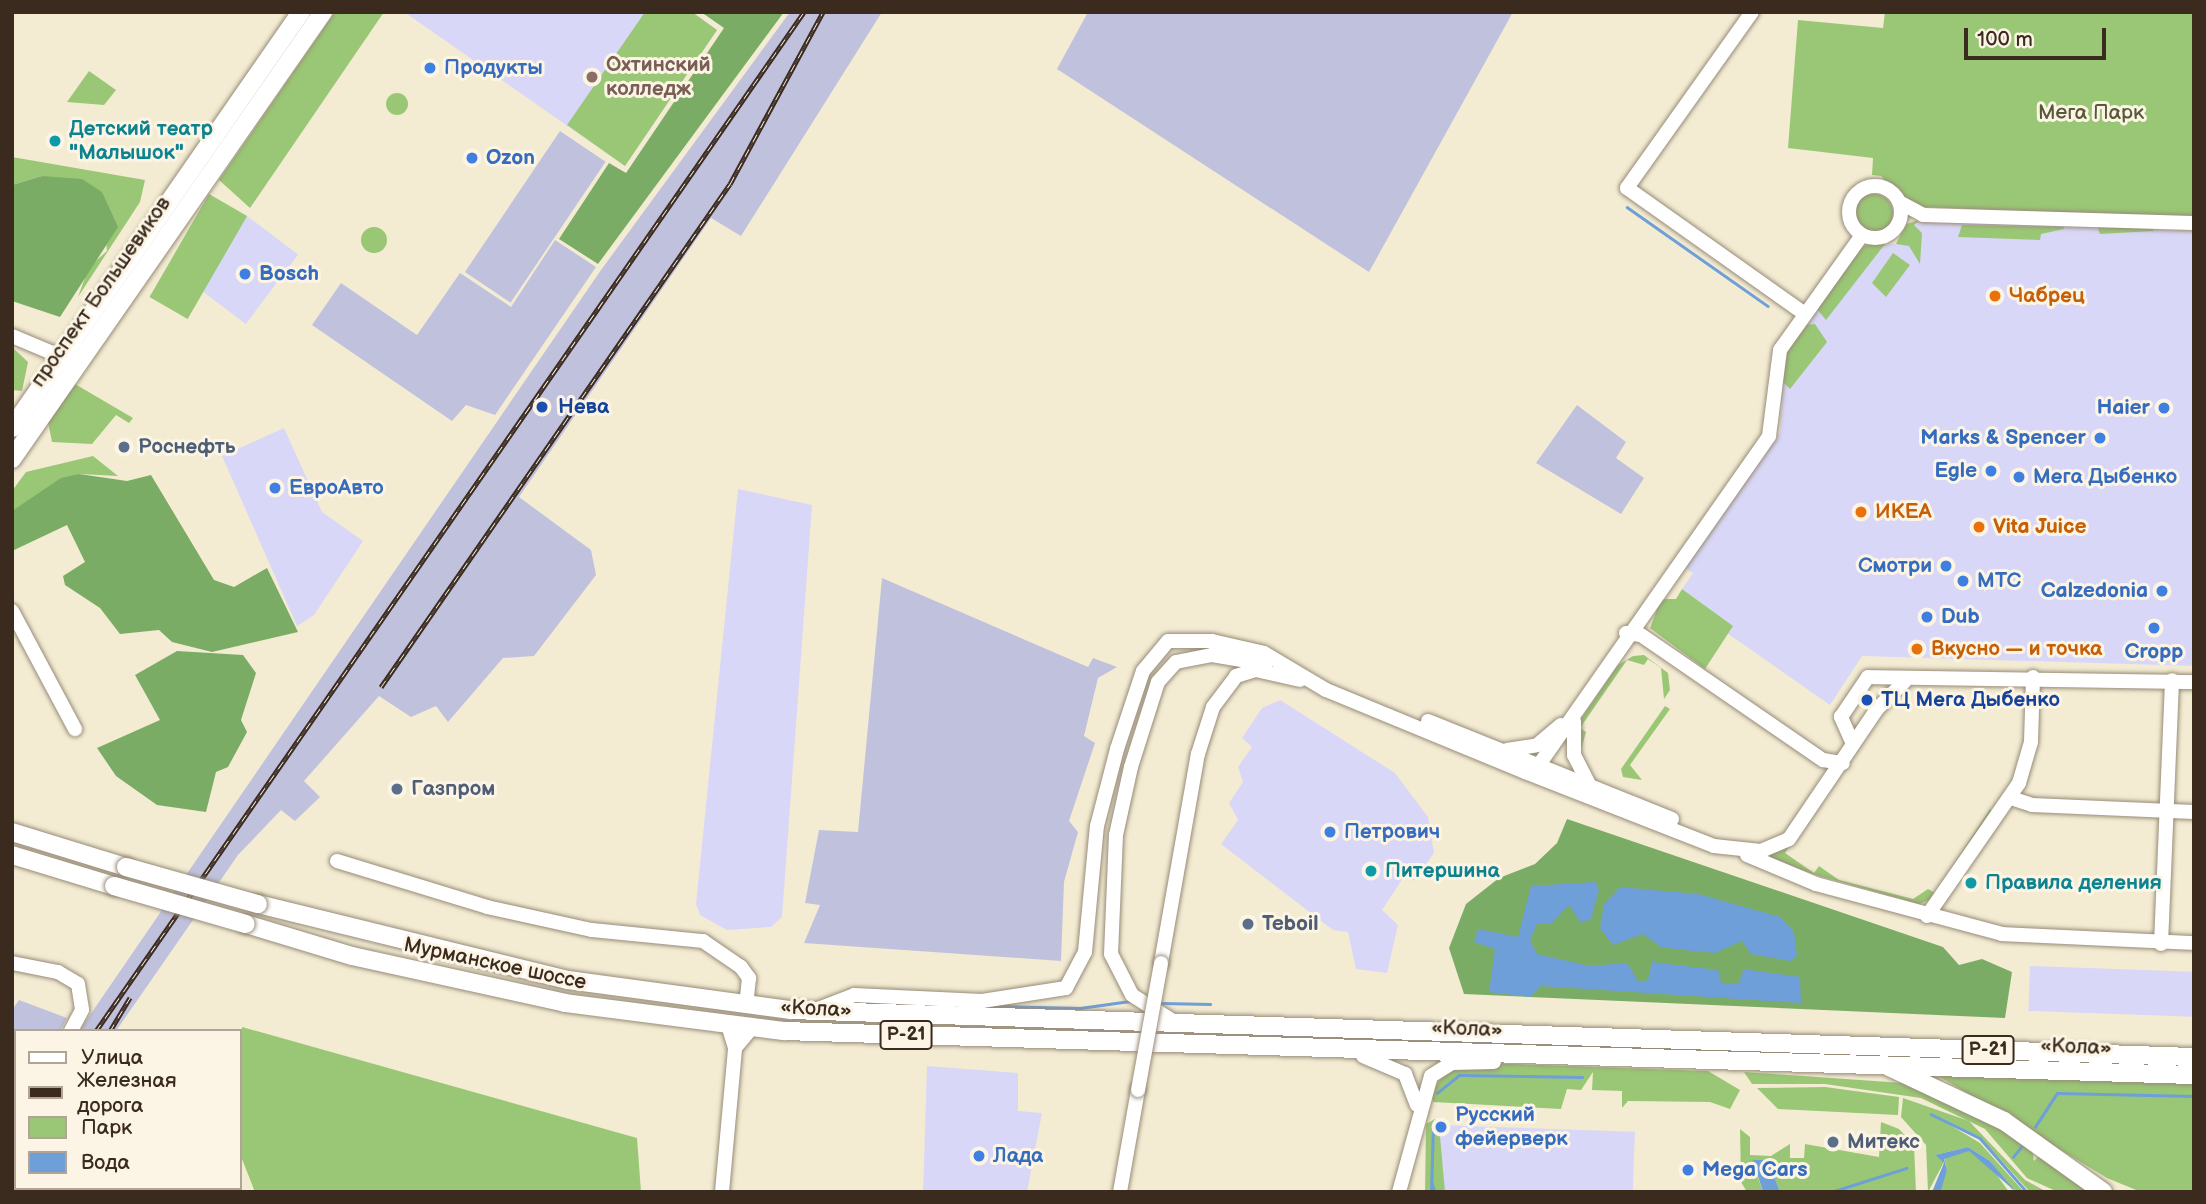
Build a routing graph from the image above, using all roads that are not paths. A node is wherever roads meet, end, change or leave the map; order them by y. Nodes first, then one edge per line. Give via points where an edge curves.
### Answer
1 (301, 12) edge
2 (323, 12) edge
3 (1752, 12) edge
4 (1899, 202) junction
5 (1921, 214) junction
6 (2194, 223) edge
7 (1898, 224) junction
8 (1861, 235) junction
9 (1805, 314) junction
10 (12, 336) edge
11 (70, 361) junction
12 (12, 428) edge
13 (12, 458) edge
14 (1658, 592) junction
15 (12, 611) edge
16 (1647, 614) junction
17 (1628, 633) junction
18 (1650, 641) junction
19 (2033, 677) junction
20 (2172, 680) junction
21 (1905, 681) junction
22 (1312, 682) junction
23 (2194, 682) edge
24 (1575, 718) junction
25 (1561, 725) junction
26 (75, 729) dead end
27 (1853, 744) junction
28 (1499, 749) junction
29 (1843, 763) junction
30 (1533, 768) junction
31 (1590, 785) junction
32 (2011, 798) junction
33 (2166, 811) junction
34 (2194, 812) edge
35 (12, 832) edge
36 (1726, 846) junction
37 (12, 855) edge
38 (337, 861) dead end
39 (1927, 916) junction
40 (2194, 943) edge
41 (2161, 944) junction
42 (12, 963) edge
43 (746, 1006) junction
44 (813, 1011) junction
45 (1176, 1023) junction
46 (740, 1026) junction
47 (72, 1029) edge
48 (1298, 1047) junction
49 (1517, 1053) junction
50 (2194, 1057) edge
51 (1877, 1062) junction
52 (2194, 1075) edge
53 (1419, 1114) junction
54 (2043, 1150) junction
55 (722, 1192) edge
56 (1120, 1192) edge
57 (1398, 1192) edge
58 (2103, 1192) edge
59 (2116, 1192) edge

1 - 11 main road, проспект Большевиков
2 - 11 main road, проспект Большевиков
3 - 9 street via 1627,188
4 - 5 street
4 - 7 street
4 - 8 street via 1876,186 1855,194 1849,216
5 - 6 street
5 - 7 street
7 - 8 street via 1882,237
8 - 9 street
9 - 14 street via 1780,350 1769,436
10 - 11 street
11 - 12 main road, проспект Большевиков
11 - 13 main road, проспект Большевиков
14 - 16 street
14 - 17 street
15 - 26 street
16 - 17 street
16 - 18 street
17 - 18 street
17 - 24 street
17 - 25 street
18 - 29 street via 1823,760
19 - 20 street
19 - 21 street via 1924,674
19 - 32 street via 2029,755
20 - 23 street
20 - 33 street
21 - 27 street
21 - 27 street via 1868,677 1842,717
22 - 28 street via 1329,682
22 - 30 street
22 - 44 street via 1264,653 1212,641 1167,641 1143,671 1097,826 1085,952 1066,988 982,1001 855,995
22 - 45 street via 1255,660 1212,655 1176,662 1158,682 1116,835 1111,954 1132,995
22 - 56 street, bridge via 1256,670 1236,676 1213,707 1198,754
24 - 30 street
24 - 31 street via 1574,755
25 - 28 street via 1538,745
25 - 30 street
27 - 29 street
28 - 30 street
29 - 36 street via 1780,847
30 - 31 street
30 - 36 street
31 - 36 street
32 - 33 street via 2032,805
32 - 39 street
33 - 34 street
33 - 41 street
35 - 43 main road, Мурманское шоссе, bridge via 258,904 527,972
36 - 39 street via 1816,884
37 - 46 main road, Мурманское шоссе, bridge via 246,924 510,992
38 - 43 street via 592,930 703,941 741,967 749,978
39 - 41 street via 2029,938
40 - 41 street
42 - 47 street via 58,972 78,984 82,1010
43 - 44 main road, «Кола» / Р-21
44 - 45 main road, «Кола» / Р-21
45 - 50 main road, «Кола» / Р-21
46 - 48 main road, «Кола» / Р-21
46 - 55 street
48 - 49 main road, «Кола» / Р-21
48 - 53 street via 1390,1063 1411,1082
49 - 51 main road, «Кола» / Р-21
49 - 53 street via 1504,1062 1460,1061 1439,1068 1424,1086
51 - 52 main road, «Кола» / Р-21
51 - 54 main road via 1966,1100
53 - 57 street via 1418,1141
54 - 58 main road
54 - 59 main road

